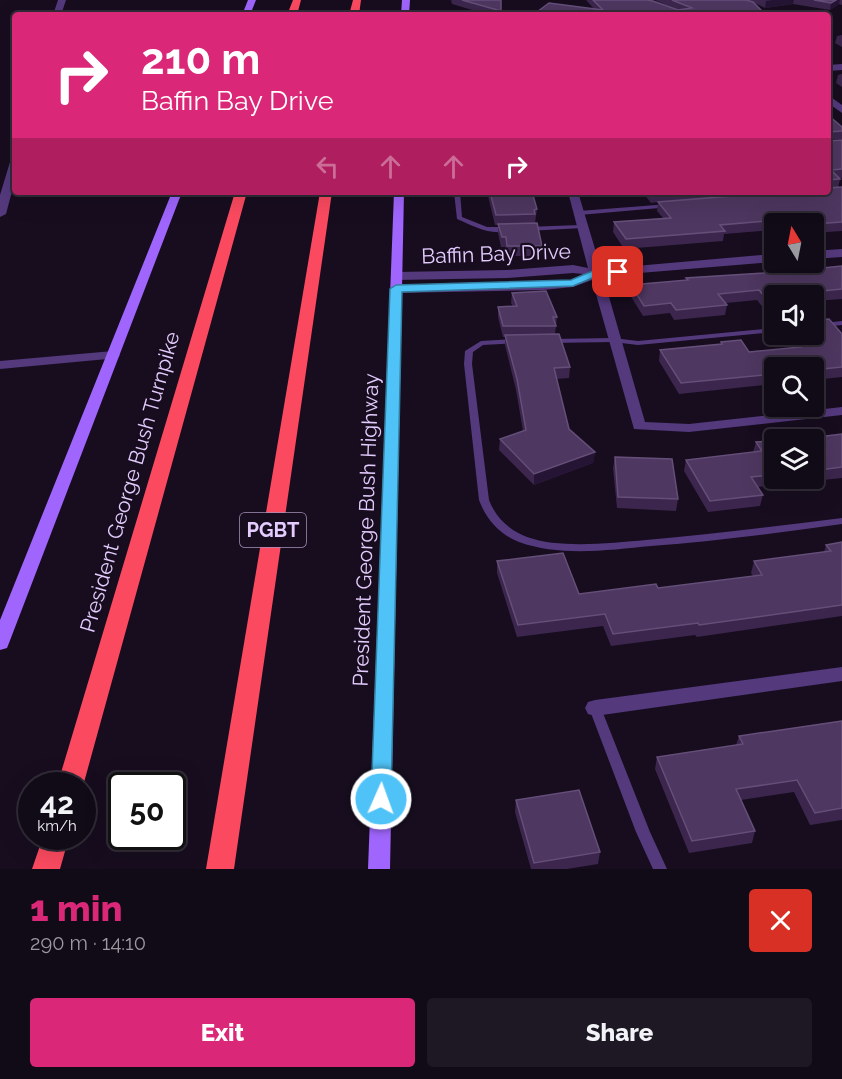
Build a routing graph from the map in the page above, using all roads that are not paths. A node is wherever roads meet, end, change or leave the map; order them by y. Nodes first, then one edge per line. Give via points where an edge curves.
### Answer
1 (5, 177) edge
2 (176, 195) edge
3 (241, 195) edge
4 (326, 195) edge
5 (399, 195) edge
6 (457, 195) edge
7 (574, 195) edge
8 (675, 206) edge
9 (579, 213) junction
10 (0, 214) edge
11 (581, 227) junction
12 (842, 253) edge
13 (824, 254) edge
14 (764, 259) edge
15 (595, 273) junction
16 (397, 282) junction
17 (842, 323) edge
18 (824, 325) edge
19 (764, 331) edge
20 (613, 340) junction
21 (523, 341) edge
22 (545, 341) edge
23 (112, 355) junction
24 (0, 365) edge
25 (842, 411) edge
26 (842, 521) edge
27 (0, 642) edge
28 (842, 674) edge
29 (595, 708) joint
30 (74, 772) edge
31 (52, 850) edge
32 (46, 869) edge
33 (220, 869) edge
34 (379, 869) edge
35 (660, 869) edge

1 - 10 street
2 - 23 main road
3 - 30 highway, President George Bush Turnpike
4 - 33 highway, PGBT
5 - 16 main road, President George Bush Highway
6 - 11 lane via 459,218 486,229
7 - 9 street
8 - 9 lane
9 - 11 street
11 - 15 street
12 - 13 street
14 - 15 street, Baffin Bay Drive
15 - 16 street, Baffin Bay Drive via 573,283 543,286
15 - 20 street
16 - 34 main road, President George Bush Highway
17 - 18 lane
19 - 20 lane via 638,343
20 - 22 lane
20 - 25 street via 639,426 689,428
21 - 26 lane via 481,343 469,351 468,364 487,513 512,534 540,544 596,548
23 - 24 street
23 - 27 main road
28 - 29 street
29 - 35 lane
31 - 32 highway

